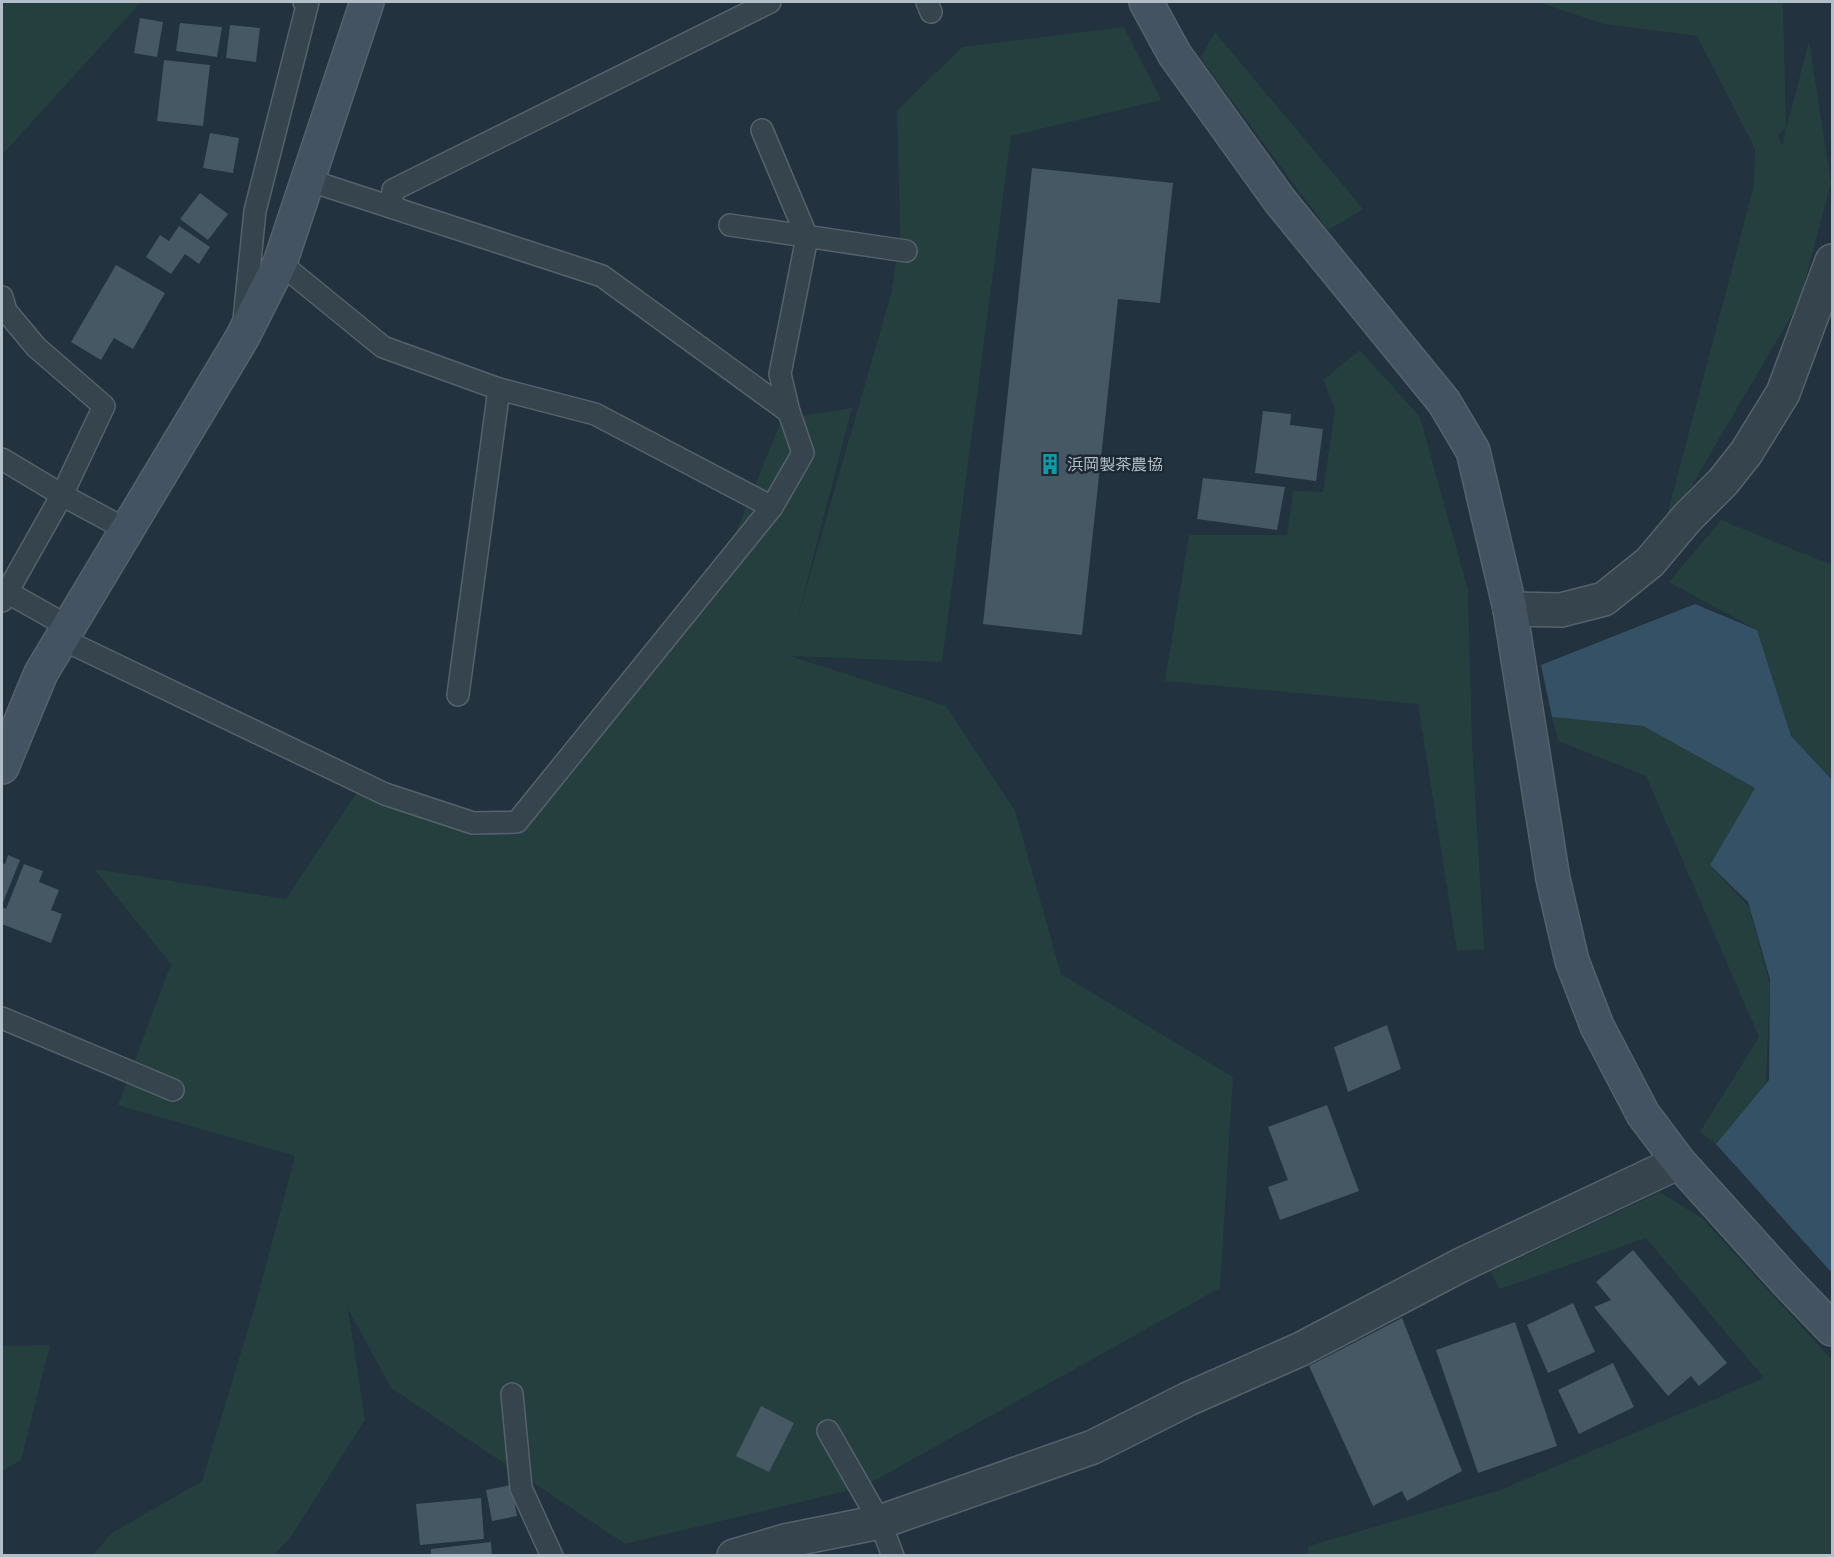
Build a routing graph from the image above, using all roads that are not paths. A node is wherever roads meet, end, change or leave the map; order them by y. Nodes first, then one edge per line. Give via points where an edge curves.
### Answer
1 (304, 2) edge
2 (367, 2) edge
3 (770, 2) edge
4 (1146, 2) edge
5 (762, 130) dead end
6 (308, 180) junction
7 (391, 207) junction
8 (730, 225) dead end
9 (807, 237) junction
10 (906, 251) dead end
11 (1833, 261) edge
12 (280, 263) junction
13 (2, 297) edge
14 (242, 338) junction
15 (499, 389) junction
16 (789, 412) junction
17 (2, 459) edge
18 (62, 495) junction
19 (772, 507) junction
20 (127, 530) junction
21 (4, 596) edge
22 (1510, 609) junction
23 (66, 633) junction
24 (458, 695) dead end
25 (2, 767) edge
26 (2, 1018) edge
27 (173, 1090) dead end
28 (1679, 1162) junction
29 (1833, 1329) edge
30 (513, 1394) dead end
31 (828, 1431) dead end
32 (880, 1522) junction
33 (552, 1556) edge
34 (734, 1556) edge
35 (893, 1556) edge

1 - 14 lane via 308,2 255,211
2 - 6 street
3 - 7 lane via 393,190
4 - 22 street via 1175,55 1280,201 1444,402 1468,441
5 - 9 lane
6 - 7 lane
6 - 12 street
7 - 16 lane via 602,276
8 - 9 lane
9 - 10 lane
9 - 16 lane via 780,374
11 - 22 street via 1783,393 1765,423 1723,482 1650,562 1604,599 1561,610
12 - 14 street
12 - 15 lane via 383,347
13 - 18 lane via 6,311 36,347 104,406
14 - 20 street
15 - 19 lane via 595,414
15 - 24 lane
16 - 19 lane via 803,453
17 - 18 lane
18 - 20 lane
18 - 21 lane
19 - 23 lane via 517,822 473,823 385,794
20 - 23 street
21 - 23 lane
22 - 28 street via 1553,879 1572,961 1597,1026 1643,1114
23 - 25 street via 41,674
26 - 27 lane
28 - 29 street
28 - 32 street via 1093,1447
30 - 33 lane via 521,1488
31 - 32 lane
32 - 34 street via 785,1541
32 - 35 lane

